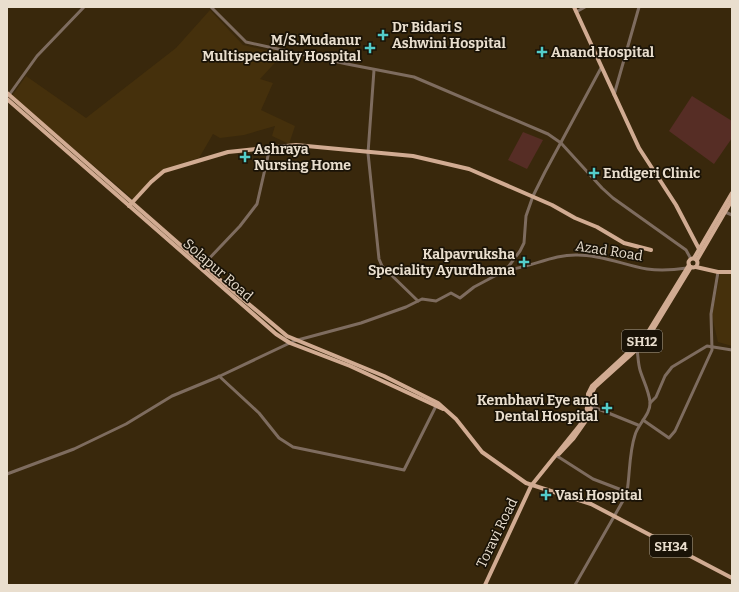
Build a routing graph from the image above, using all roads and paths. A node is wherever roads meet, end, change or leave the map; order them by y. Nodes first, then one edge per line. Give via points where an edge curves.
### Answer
1 (84, 7) edge
2 (211, 7) edge
3 (574, 7) edge
4 (586, 7) edge
5 (639, 7) edge
6 (576, 12) junction
7 (601, 68) junction
8 (374, 70) junction
9 (8, 96) edge
10 (614, 97) junction
11 (561, 143) junction
12 (270, 147) junction
13 (368, 153) junction
14 (732, 193) edge
15 (533, 196) junction
16 (732, 200) edge
17 (131, 204) junction
18 (725, 212) junction
19 (732, 215) edge
20 (699, 249) junction
21 (651, 250) dead end
22 (694, 259) junction
23 (203, 265) junction
24 (689, 267) junction
25 (696, 267) junction
26 (506, 270) junction
27 (718, 272) junction
28 (732, 272) edge
29 (418, 301) junction
30 (292, 342) junction
31 (713, 346) junction
32 (637, 348) junction
33 (732, 350) edge
34 (220, 376) junction
35 (650, 403) junction
36 (437, 405) junction
37 (590, 408) junction
38 (643, 420) junction
39 (638, 425) junction
40 (557, 456) junction
41 (7, 474) edge
42 (532, 486) junction
43 (627, 492) junction
44 (614, 517) junction
45 (732, 580) edge
46 (485, 585) edge
47 (575, 585) edge

1 - 9 street via 37,56
2 - 8 street via 246,42
3 - 6 main road
4 - 6 street
5 - 10 street
6 - 7 main road
7 - 10 main road
7 - 11 street
8 - 11 street via 414,77 537,129
8 - 13 street
9 - 17 main road, Solapur Road
10 - 20 main road via 639,148 676,205
11 - 15 street
11 - 22 street via 602,188 686,250
12 - 13 main road via 296,146
12 - 17 main road via 228,152 164,171
12 - 23 street via 257,204
13 - 15 main road via 413,156 469,169
13 - 29 street via 380,263
14 - 20 main road
15 - 21 main road via 624,243
15 - 26 street via 526,216 523,246
16 - 18 main road
17 - 23 main road, Solapur Road
17 - 30 main road, Solapur Road via 261,321
18 - 19 street
18 - 22 main road
20 - 22 main road
22 - 24 main road via 689,262
22 - 25 main road via 698,263
23 - 30 main road, Solapur Road
24 - 25 main road
24 - 26 street, Azad Road via 647,269 608,259 578,255 556,257 518,269
24 - 32 main road, SH12
25 - 27 main road
26 - 29 street via 474,287 460,298 451,293 436,301 424,298
27 - 28 main road
27 - 31 street via 711,314
29 - 30 street via 361,323
30 - 34 street
30 - 36 main road, Solapur Road
30 - 36 main road, Solapur Road via 352,362 427,397
31 - 33 street
31 - 35 street via 708,346 672,368
31 - 38 street via 669,438
32 - 35 street via 640,370
32 - 37 main road, SH12 via 592,386 588,394
34 - 36 street via 258,413 279,438 293,447 404,470
34 - 41 street via 172,396 126,424 74,449
35 - 38 street
36 - 42 main road, Solapur Road via 456,419 482,452
37 - 39 street via 602,410
37 - 40 main road, SH12 via 584,424
37 - 42 main road, SH12 via 580,425
38 - 39 street
39 - 43 street via 631,449
40 - 42 main road, SH12
40 - 43 street via 593,479
42 - 44 main road, SH34 via 583,501
42 - 46 main road, Toravi Road / SH12
43 - 44 street
44 - 45 main road, SH34
44 - 47 street

